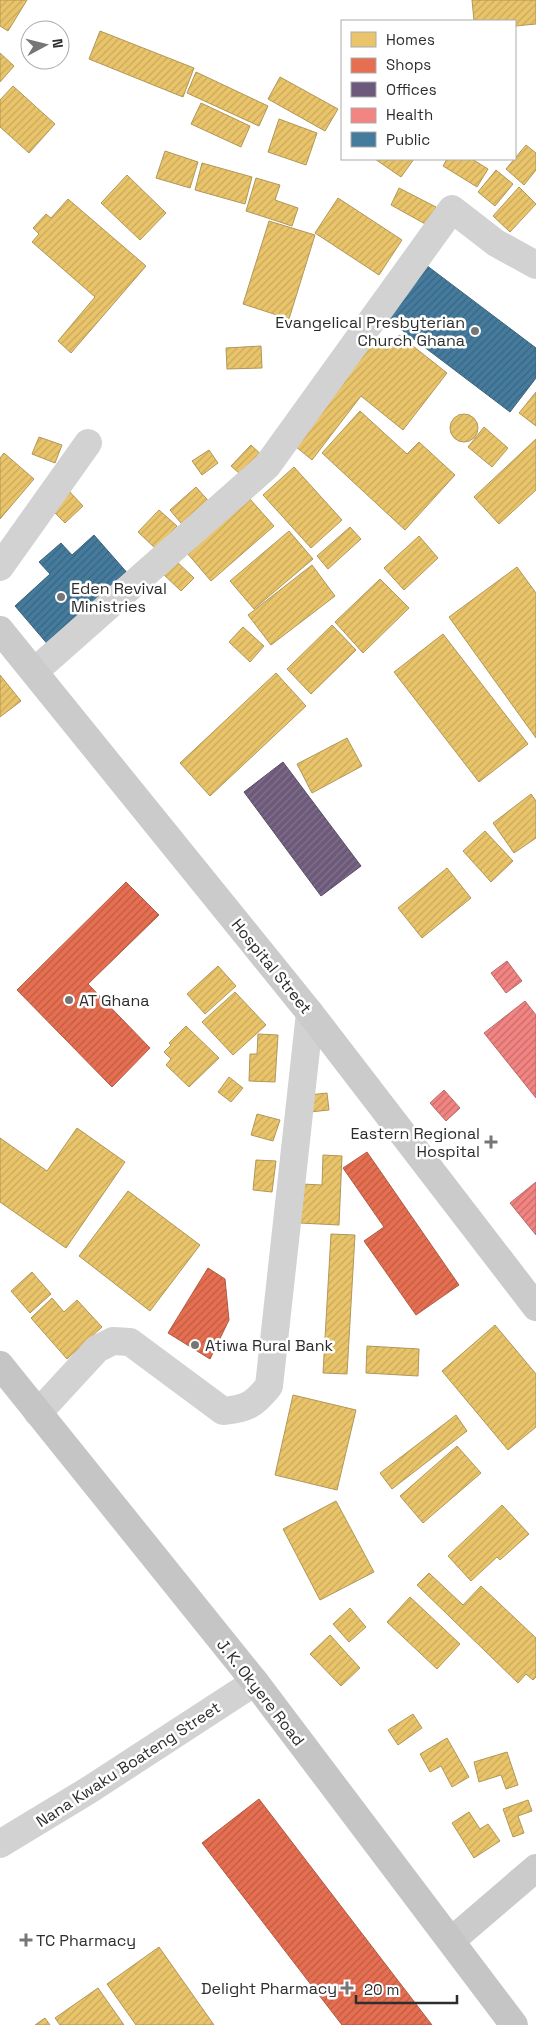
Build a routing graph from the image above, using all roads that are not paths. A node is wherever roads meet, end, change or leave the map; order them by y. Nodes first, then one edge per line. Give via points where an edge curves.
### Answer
1 (536, 265) edge
2 (88, 442) dead end
3 (0, 567) edge
4 (0, 630) edge
5 (35, 671) junction
6 (310, 1013) junction
7 (536, 1307) edge
8 (0, 1365) edge
9 (38, 1413) junction
10 (255, 1682) junction
11 (0, 1844) edge
12 (536, 1868) edge
13 (451, 1941) junction
14 (514, 2025) edge

1 - 5 street via 496,243 452,209 267,466
2 - 3 street
4 - 5 street, Hospital Street
5 - 6 street, Hospital Street
6 - 7 street, Hospital Street
6 - 9 street via 269,1386 258,1399 242,1409 223,1411 130,1342 113,1341 97,1349
8 - 9 main road, J. K. Okyere Road
9 - 10 main road, J. K. Okyere Road
10 - 11 street, Nana Kwaku Boateng Street
10 - 13 main road, J. K. Okyere Road
12 - 13 street
13 - 14 main road, J. K. Okyere Road

